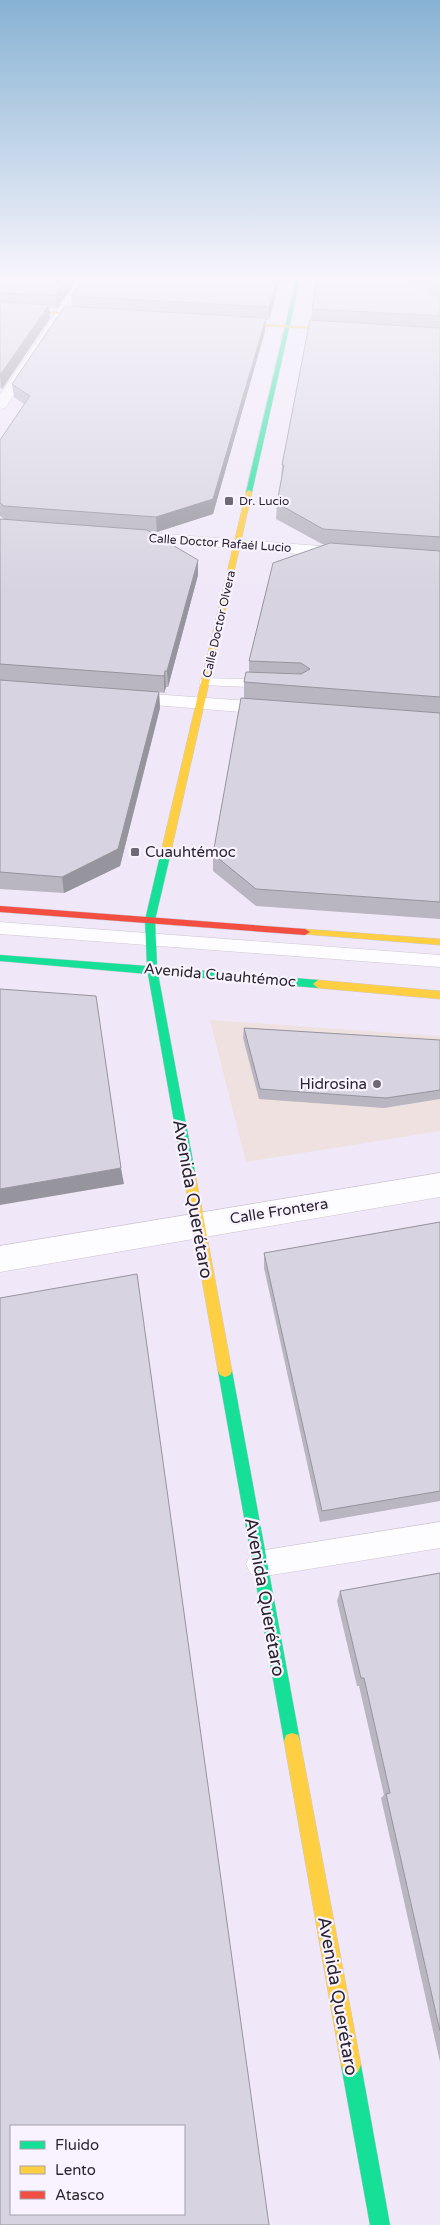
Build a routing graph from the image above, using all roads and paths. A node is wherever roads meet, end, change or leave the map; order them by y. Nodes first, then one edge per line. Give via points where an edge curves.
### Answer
1 (14, 384) edge
2 (274, 384) edge
3 (0, 405) edge
4 (106, 535) edge
5 (237, 544) junction
6 (361, 554) edge
7 (206, 682) junction
8 (283, 684) edge
9 (105, 696) edge
10 (201, 703) junction
11 (293, 710) edge
12 (0, 909) edge
13 (150, 920) junction
14 (0, 928) edge
15 (151, 939) junction
16 (440, 942) edge
17 (0, 958) edge
18 (440, 961) edge
19 (152, 969) junction
20 (440, 995) edge
21 (440, 1185) edge
22 (198, 1224) junction
23 (0, 1259) edge
24 (440, 1536) edge
25 (259, 1564) junction
26 (380, 2225) edge

1 - 3 street
2 - 5 main road, Calle Doctor Olvera
4 - 5 street, Calle Doctor Rafaél Lucio
5 - 6 street, Calle Doctor Rafaél Lucio
5 - 7 main road, Calle Doctor Olvera
7 - 8 lane
7 - 10 main road, Calle Doctor Olvera
9 - 10 street
10 - 11 street
10 - 13 main road, Calle Doctor Olvera
12 - 13 main road
13 - 15 main road, Calle Doctor Olvera
13 - 16 main road
14 - 15 lane
15 - 18 lane
15 - 19 main road, Calle Doctor Olvera
17 - 19 main road, Avenida Cuauhtémoc
19 - 20 main road, Avenida Cuauhtémoc
19 - 22 main road, Avenida Querétaro
21 - 22 street, Calle Frontera
22 - 23 street, Calle Frontera
22 - 25 main road, Avenida Querétaro
24 - 25 lane
25 - 26 main road, Avenida Querétaro

